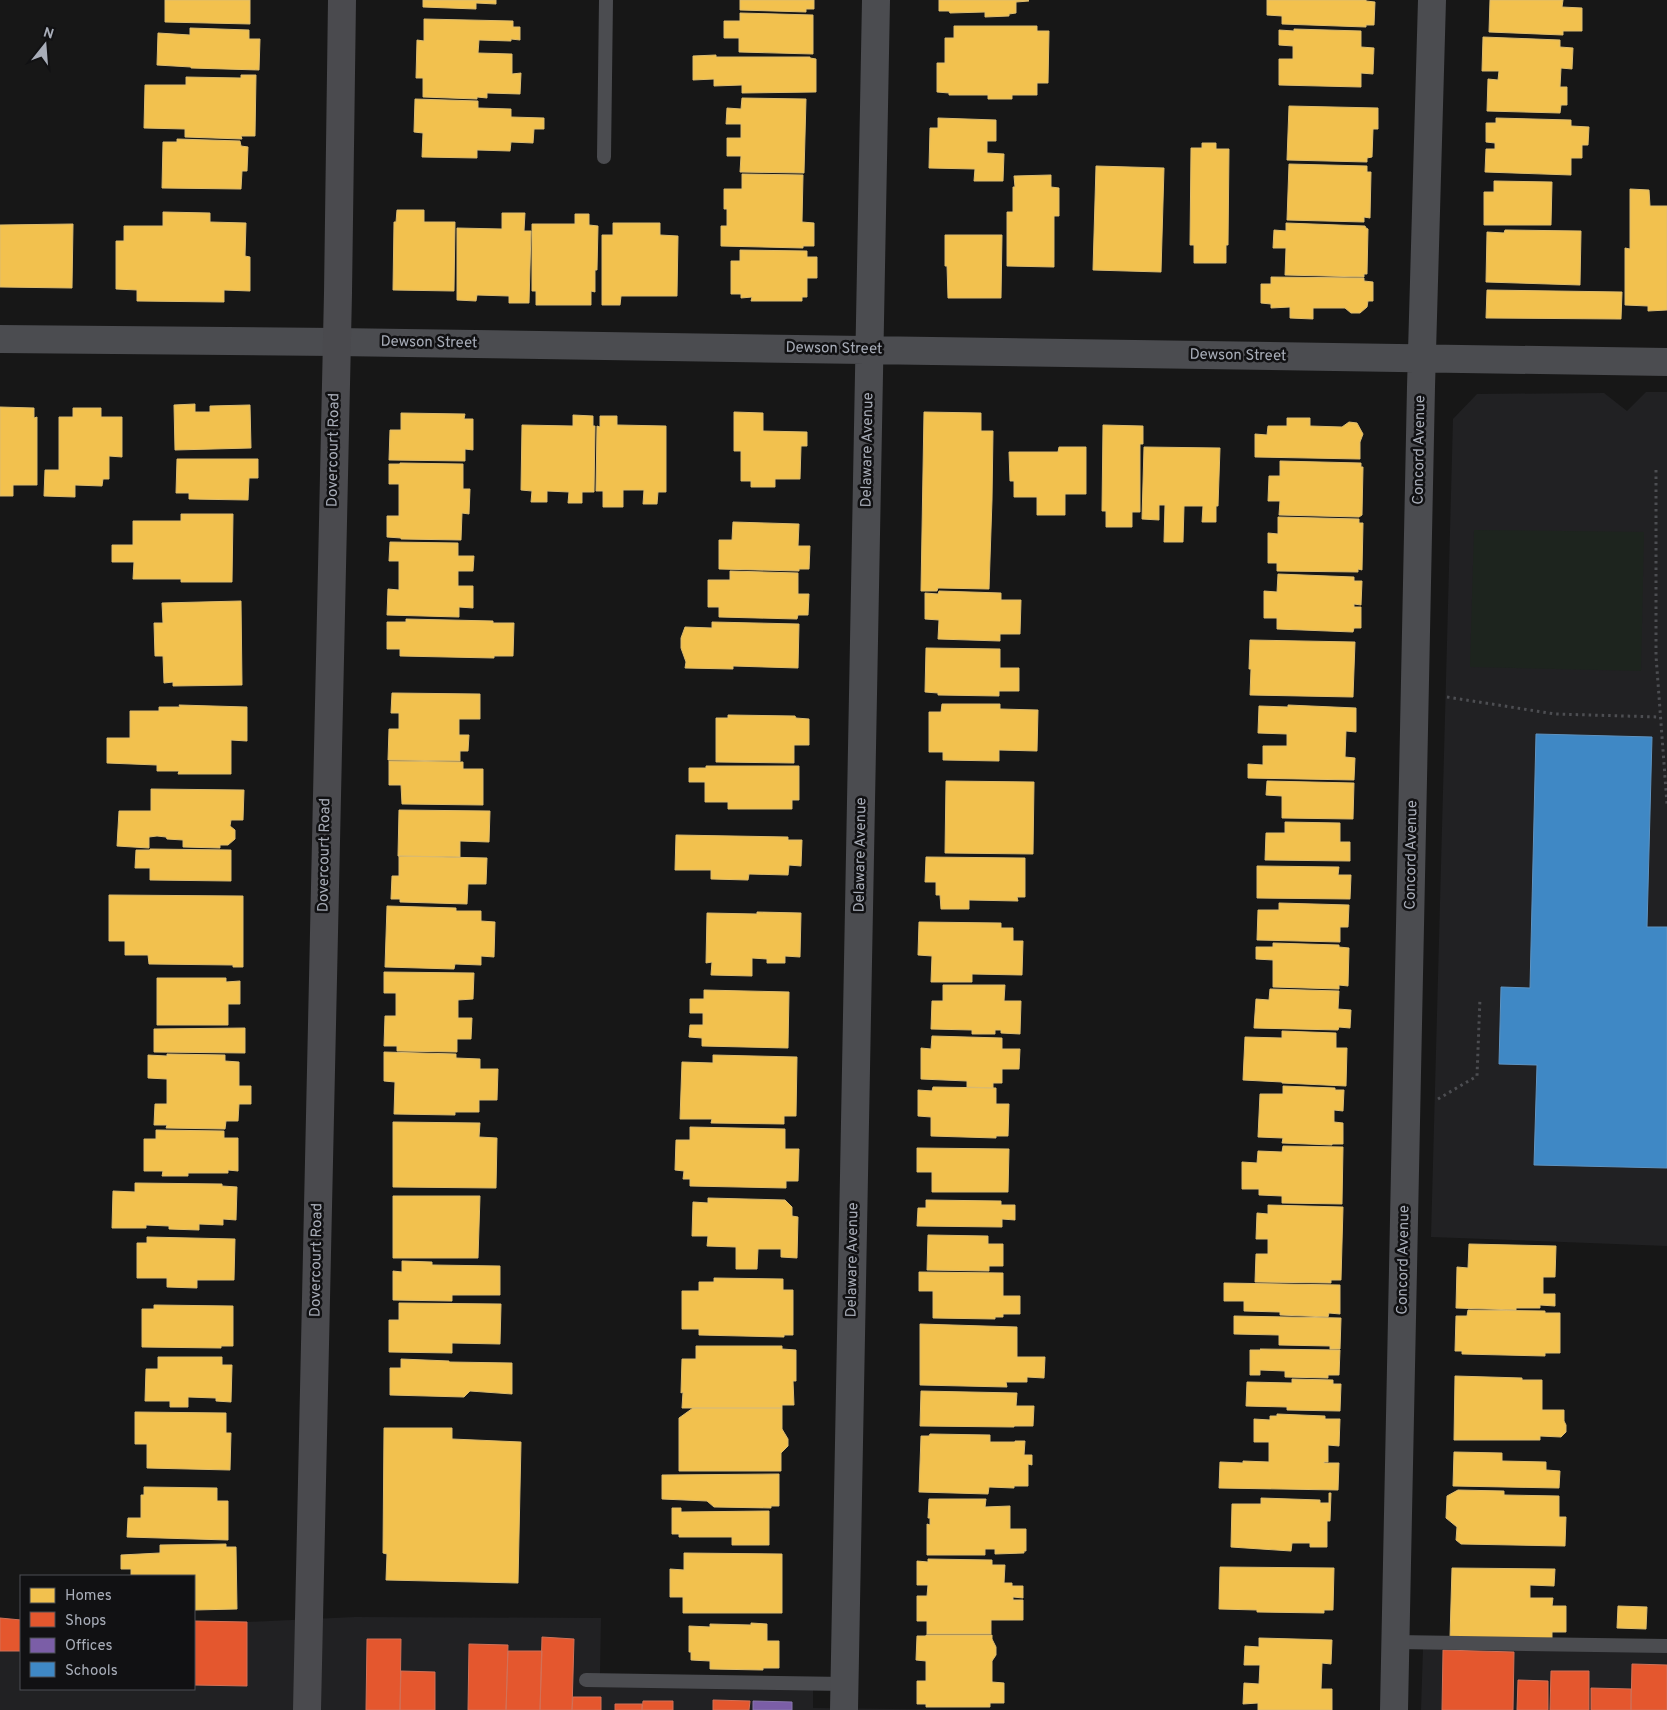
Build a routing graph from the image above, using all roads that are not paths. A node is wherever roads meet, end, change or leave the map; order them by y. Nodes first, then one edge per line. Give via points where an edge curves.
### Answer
1 (342, 0) edge
2 (606, 0) edge
3 (876, 0) edge
4 (1432, 0) edge
5 (604, 157) dead end
6 (0, 339) edge
7 (336, 342) junction
8 (870, 350) junction
9 (1422, 358) junction
10 (1667, 362) edge
11 (1396, 1642) junction
12 (1667, 1646) edge
13 (586, 1680) dead end
14 (845, 1697) edge
15 (307, 1710) edge
16 (1394, 1710) edge

1 - 7 street, Dovercourt Road
2 - 5 lane
3 - 8 street, Delaware Avenue
4 - 9 street, Concord Avenue
6 - 7 street, Dewson Street
7 - 8 street, Dewson Street
7 - 15 street, Dovercourt Road
8 - 9 street, Dewson Street
8 - 14 street, Delaware Avenue
9 - 10 street, Dewson Street
9 - 11 street, Concord Avenue
11 - 12 lane
11 - 16 street, Concord Avenue
13 - 14 lane

